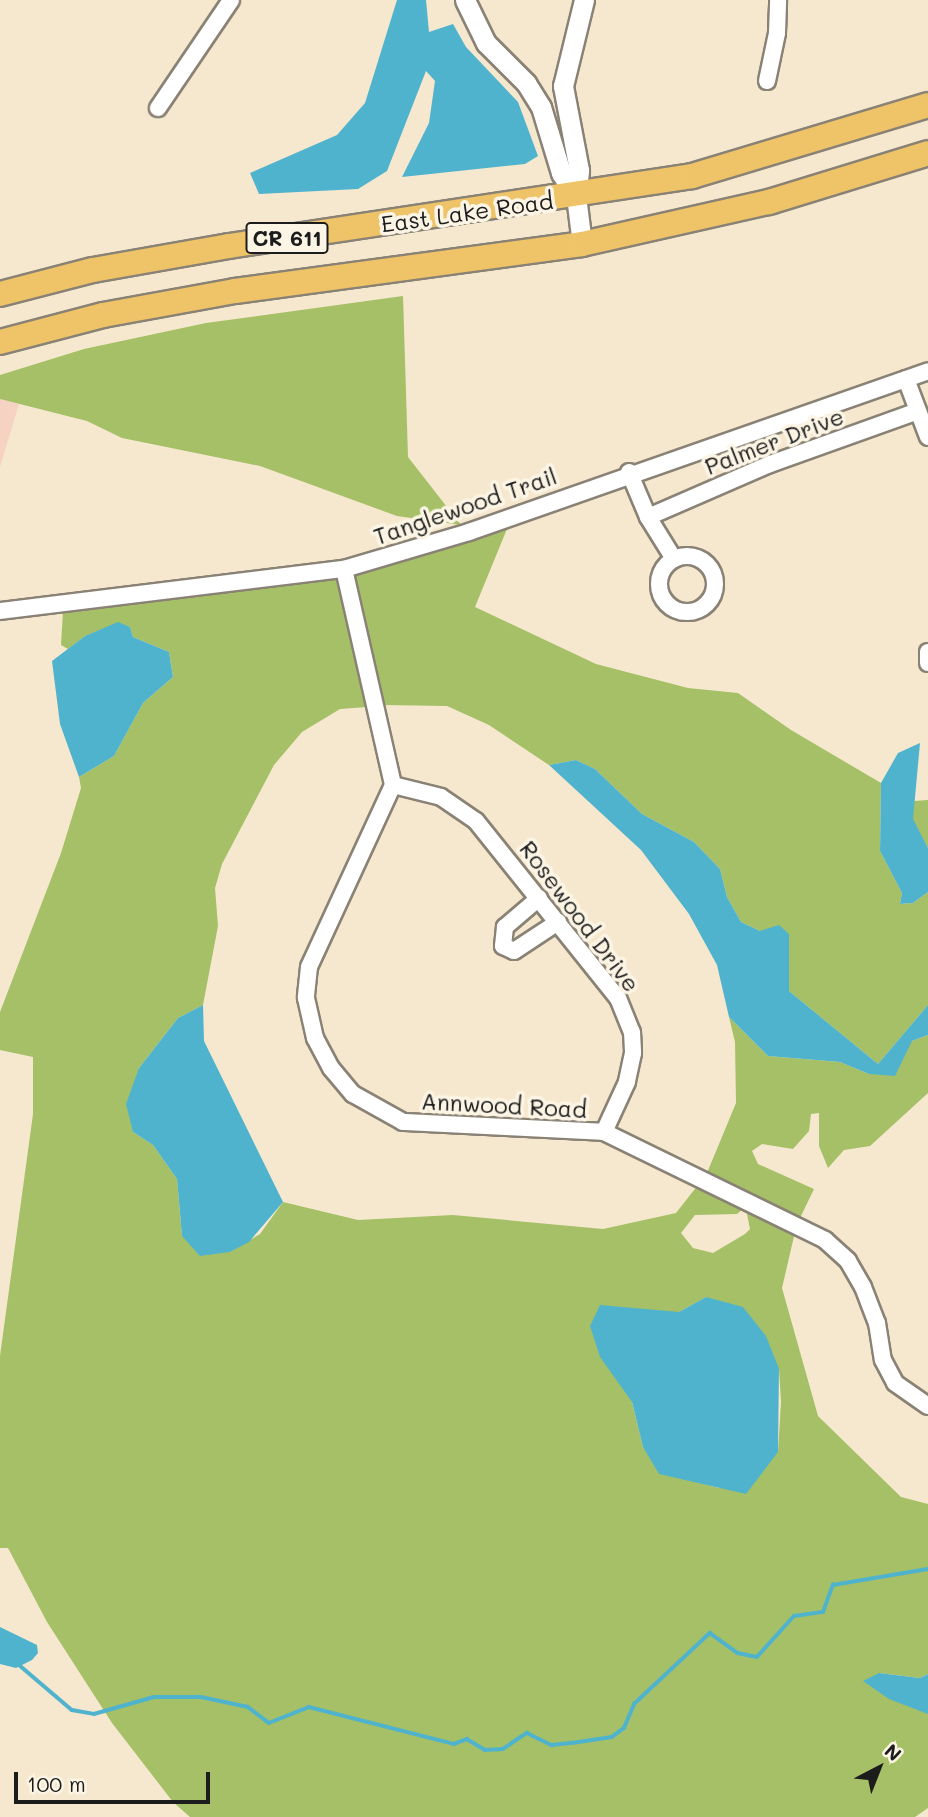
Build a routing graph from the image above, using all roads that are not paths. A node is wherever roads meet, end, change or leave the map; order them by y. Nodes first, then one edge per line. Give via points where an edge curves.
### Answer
1 (231, 0) edge
2 (465, 0) edge
3 (584, 0) edge
4 (778, 0) edge
5 (767, 81) dead end
6 (928, 106) edge
7 (158, 108) dead end
8 (928, 153) edge
9 (576, 196) junction
10 (582, 244) junction
11 (0, 294) edge
12 (0, 342) edge
13 (928, 371) edge
14 (906, 379) junction
15 (918, 411) junction
16 (928, 437) edge
17 (629, 472) junction
18 (648, 517) junction
19 (674, 559) dead end
20 (344, 569) junction
21 (0, 611) edge
22 (928, 652) edge
23 (928, 663) edge
24 (393, 785) junction
25 (539, 898) junction
26 (558, 922) junction
27 (604, 1132) junction
28 (928, 1406) edge

1 - 7 street
2 - 9 street via 486,43 526,83 541,107 561,173
3 - 9 street via 563,86 579,170
4 - 5 street
6 - 9 main road, East Lake Road / CR 611 via 692,176
8 - 10 main road, East Lake Road / CR 611 via 769,202
9 - 10 street
9 - 11 main road, East Lake Road / CR 611 via 229,246 93,270
10 - 12 main road, East Lake Road / CR 611 via 235,290 103,315
13 - 14 street, Tanglewood Trail
14 - 15 street
14 - 17 street, Tanglewood Trail
15 - 16 street
15 - 18 street, Palmer Drive via 770,464
17 - 18 street
17 - 20 street, Tanglewood Trail via 469,532
18 - 19 street
20 - 21 street, Tanglewood Trail
20 - 24 street
22 - 23 street
24 - 25 street, Rosewood Drive via 441,797 462,808
24 - 27 street, Annwood Road via 309,967 306,998 316,1038 331,1068 353,1094 403,1122
25 - 26 street, Rosewood Drive
25 - 26 street via 505,928 503,946 514,951
26 - 27 street, Rosewood Drive via 618,998 632,1032 627,1082
27 - 28 street, Annwood Road via 825,1240 848,1261 863,1287 877,1323 883,1360 895,1384

